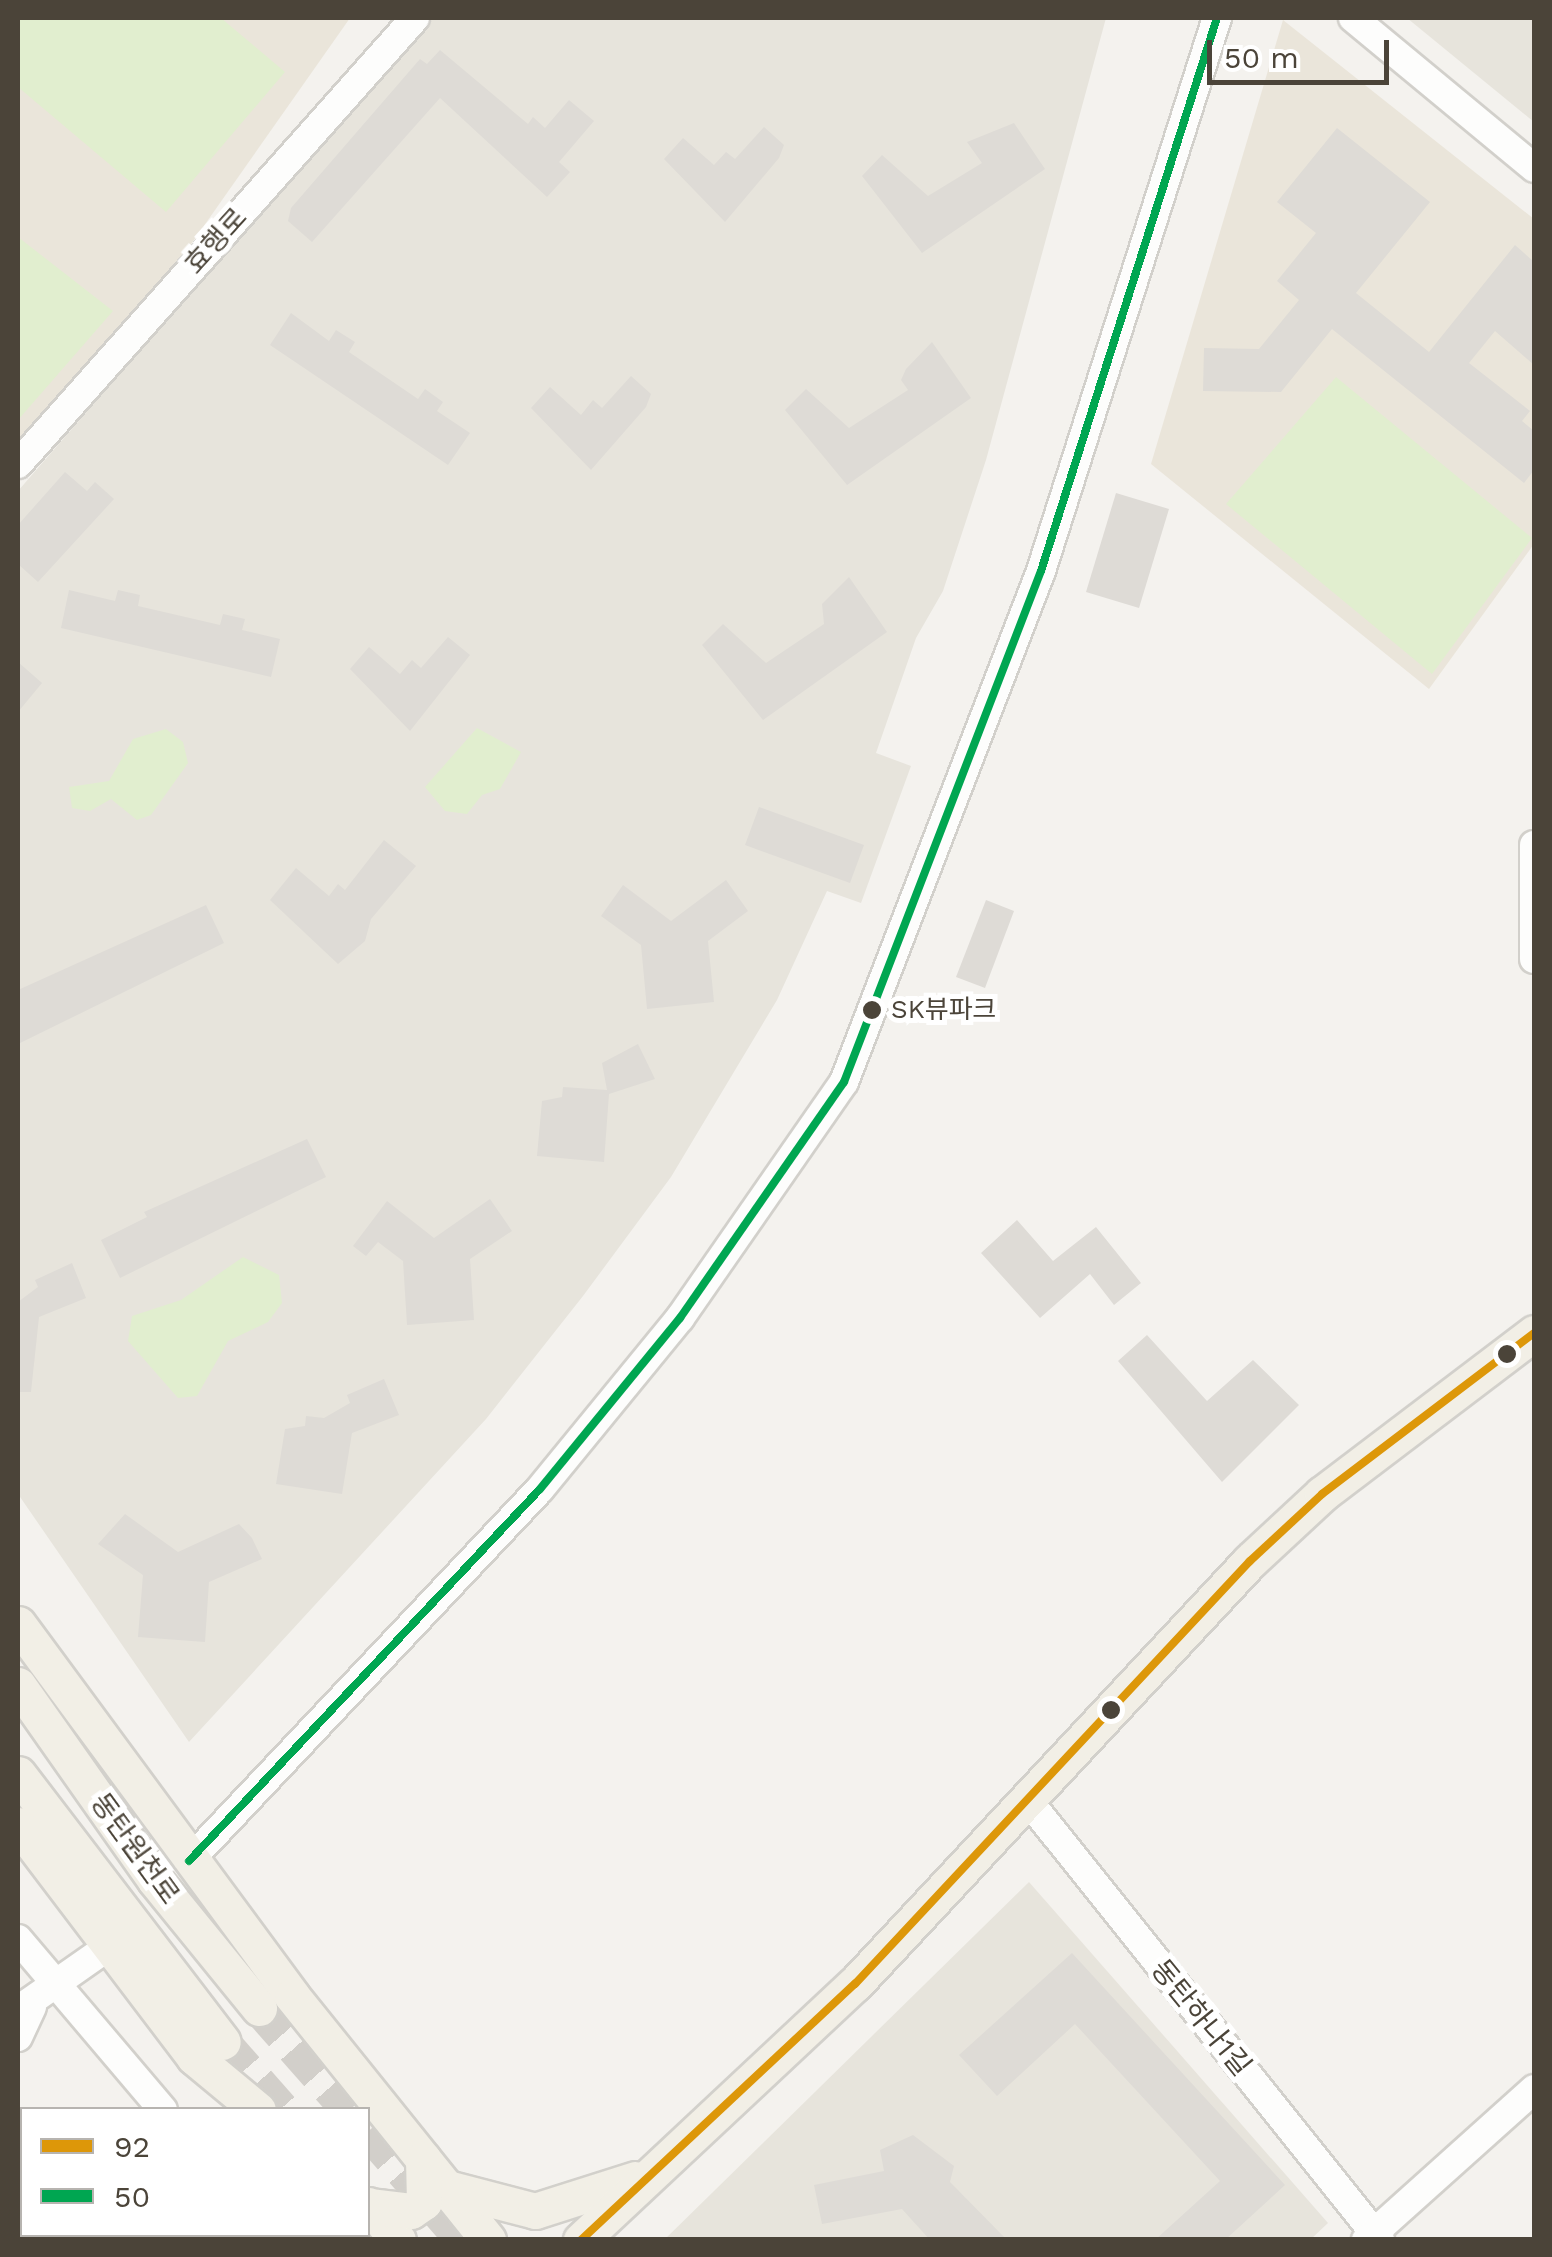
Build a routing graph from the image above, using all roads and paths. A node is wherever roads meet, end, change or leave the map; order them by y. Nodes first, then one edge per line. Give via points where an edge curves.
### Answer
1 (415, 18) edge
2 (1217, 18) edge
3 (1353, 18) edge
4 (1534, 168) edge
5 (18, 464) edge
6 (1534, 845) edge
7 (1534, 959) edge
8 (1534, 1333) edge
9 (18, 1624) edge
10 (18, 1685) edge
11 (18, 1774) edge
12 (1030, 1803) junction
13 (18, 1824) edge
14 (189, 1862) junction
15 (18, 1939) edge
16 (108, 1947) junction
17 (34, 2002) edge
18 (259, 2008) tunnel mouth
19 (18, 2037) edge
20 (223, 2042) tunnel mouth
21 (1534, 2089) edge
22 (243, 2105) edge
23 (161, 2107) edge
24 (423, 2159) junction
25 (654, 2171) junction
26 (447, 2188) junction
27 (370, 2206) edge
28 (370, 2208) edge
29 (1373, 2237) edge
30 (398, 2240) edge
31 (488, 2240) edge
32 (581, 2240) edge

1 - 5 street, 효행로
2 - 14 street, 동탄원천로 via 1041,571 844,1082 680,1318 540,1489
3 - 4 street
6 - 7 street
8 - 12 main road via 1279,1534
9 - 14 main road
10 - 18 main road, 동탄원천로 via 155,1880
11 - 20 main road, 동탄원천로
12 - 25 main road via 855,1984
12 - 29 street, 동탄하나1길
13 - 16 main road
14 - 24 main road
15 - 17 street
16 - 17 street
16 - 22 main road via 194,2057
17 - 19 street
17 - 23 street via 102,2031
21 - 29 street, 동탄하나1길
24 - 26 main road
24 - 27 main road via 424,2202 411,2210
25 - 26 main road via 548,2210 504,2208
25 - 32 main road
26 - 31 main road
28 - 30 main road

